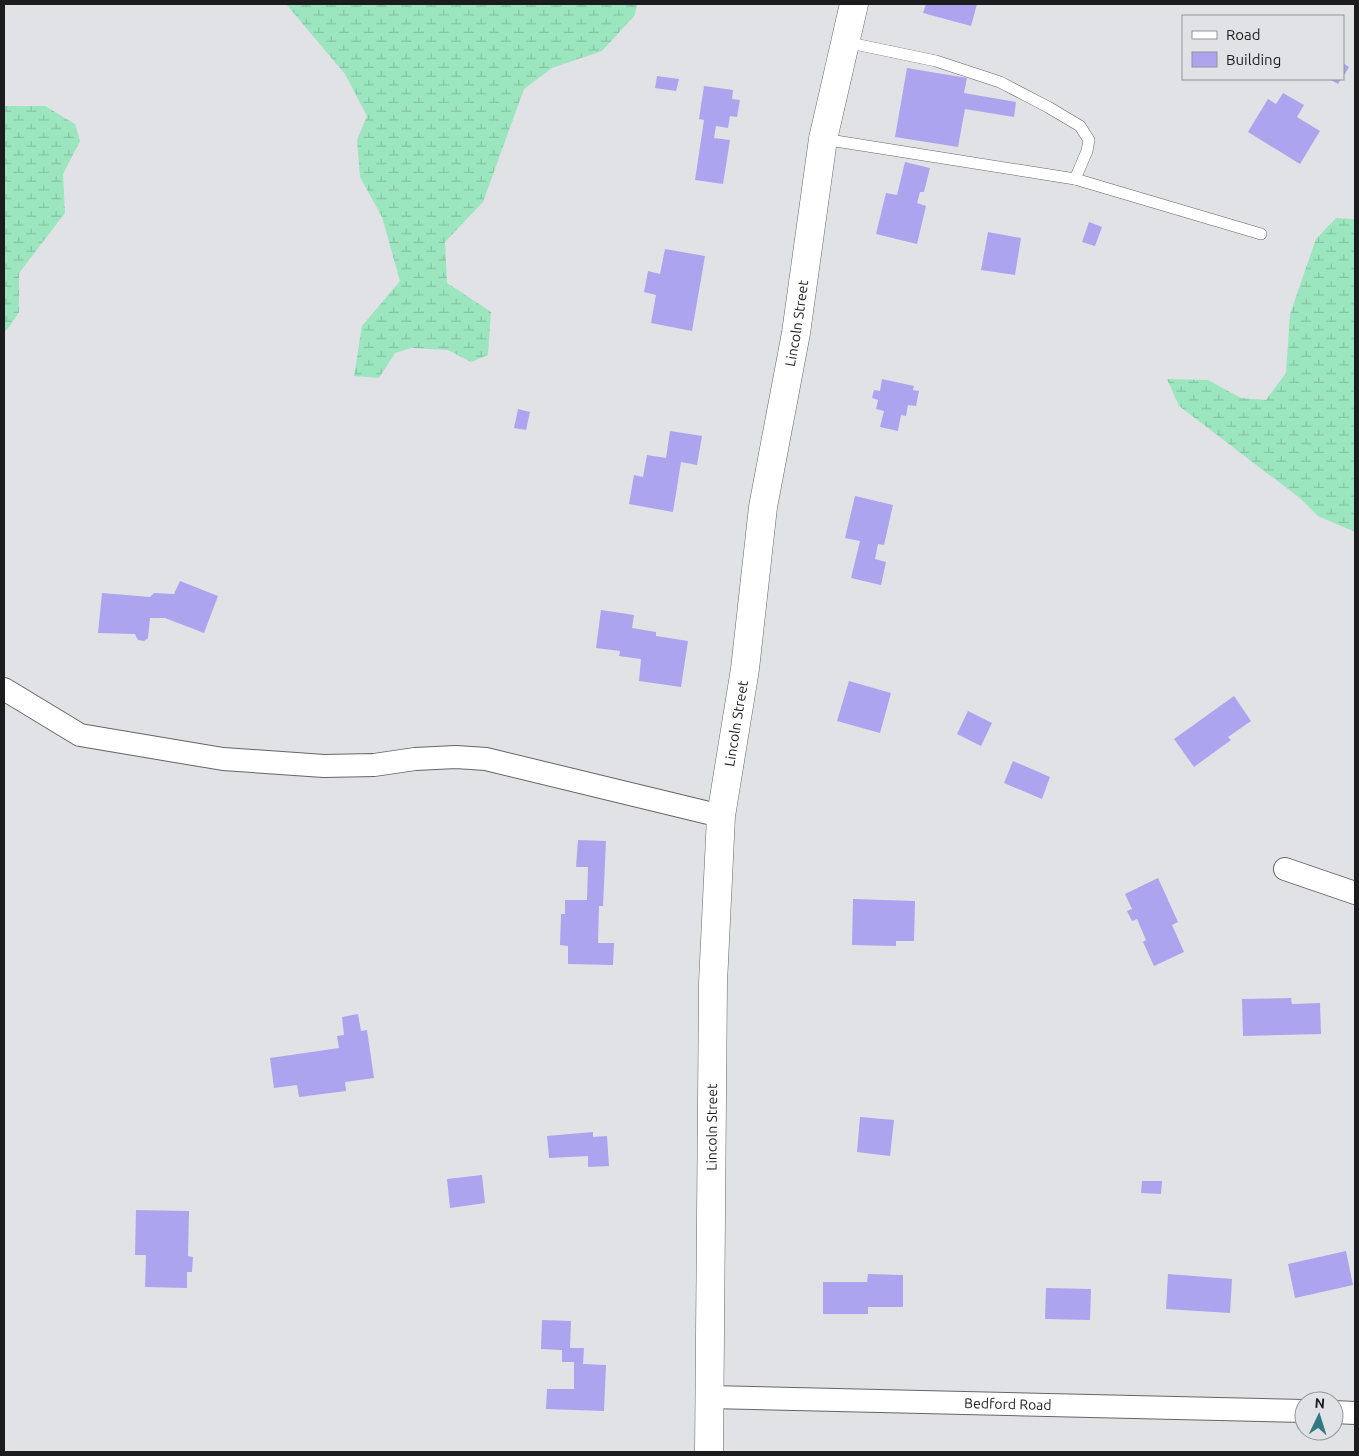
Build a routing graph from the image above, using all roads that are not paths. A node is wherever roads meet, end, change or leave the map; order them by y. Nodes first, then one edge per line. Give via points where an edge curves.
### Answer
1 (854, 4) edge
2 (845, 42) junction
3 (823, 139) junction
4 (1075, 179) junction
5 (1261, 234) dead end
6 (4, 689) edge
7 (721, 816) junction
8 (1285, 869) dead end
9 (1355, 893) edge
10 (710, 1397) junction
11 (1294, 1411) edge
12 (710, 1452) edge

1 - 2 main road, Lincoln Street
2 - 3 main road, Lincoln Street
2 - 4 lane via 936,61 1000,82 1080,126 1089,140 1088,151
3 - 4 lane
3 - 7 main road, Lincoln Street via 796,333 763,507 745,669
4 - 5 lane
6 - 7 street via 80,735 223,759 324,766 374,765 432,758 486,759
7 - 10 main road, Lincoln Street via 713,983
8 - 9 street
10 - 11 street, Bedford Road
10 - 12 main road, Lincoln Street

